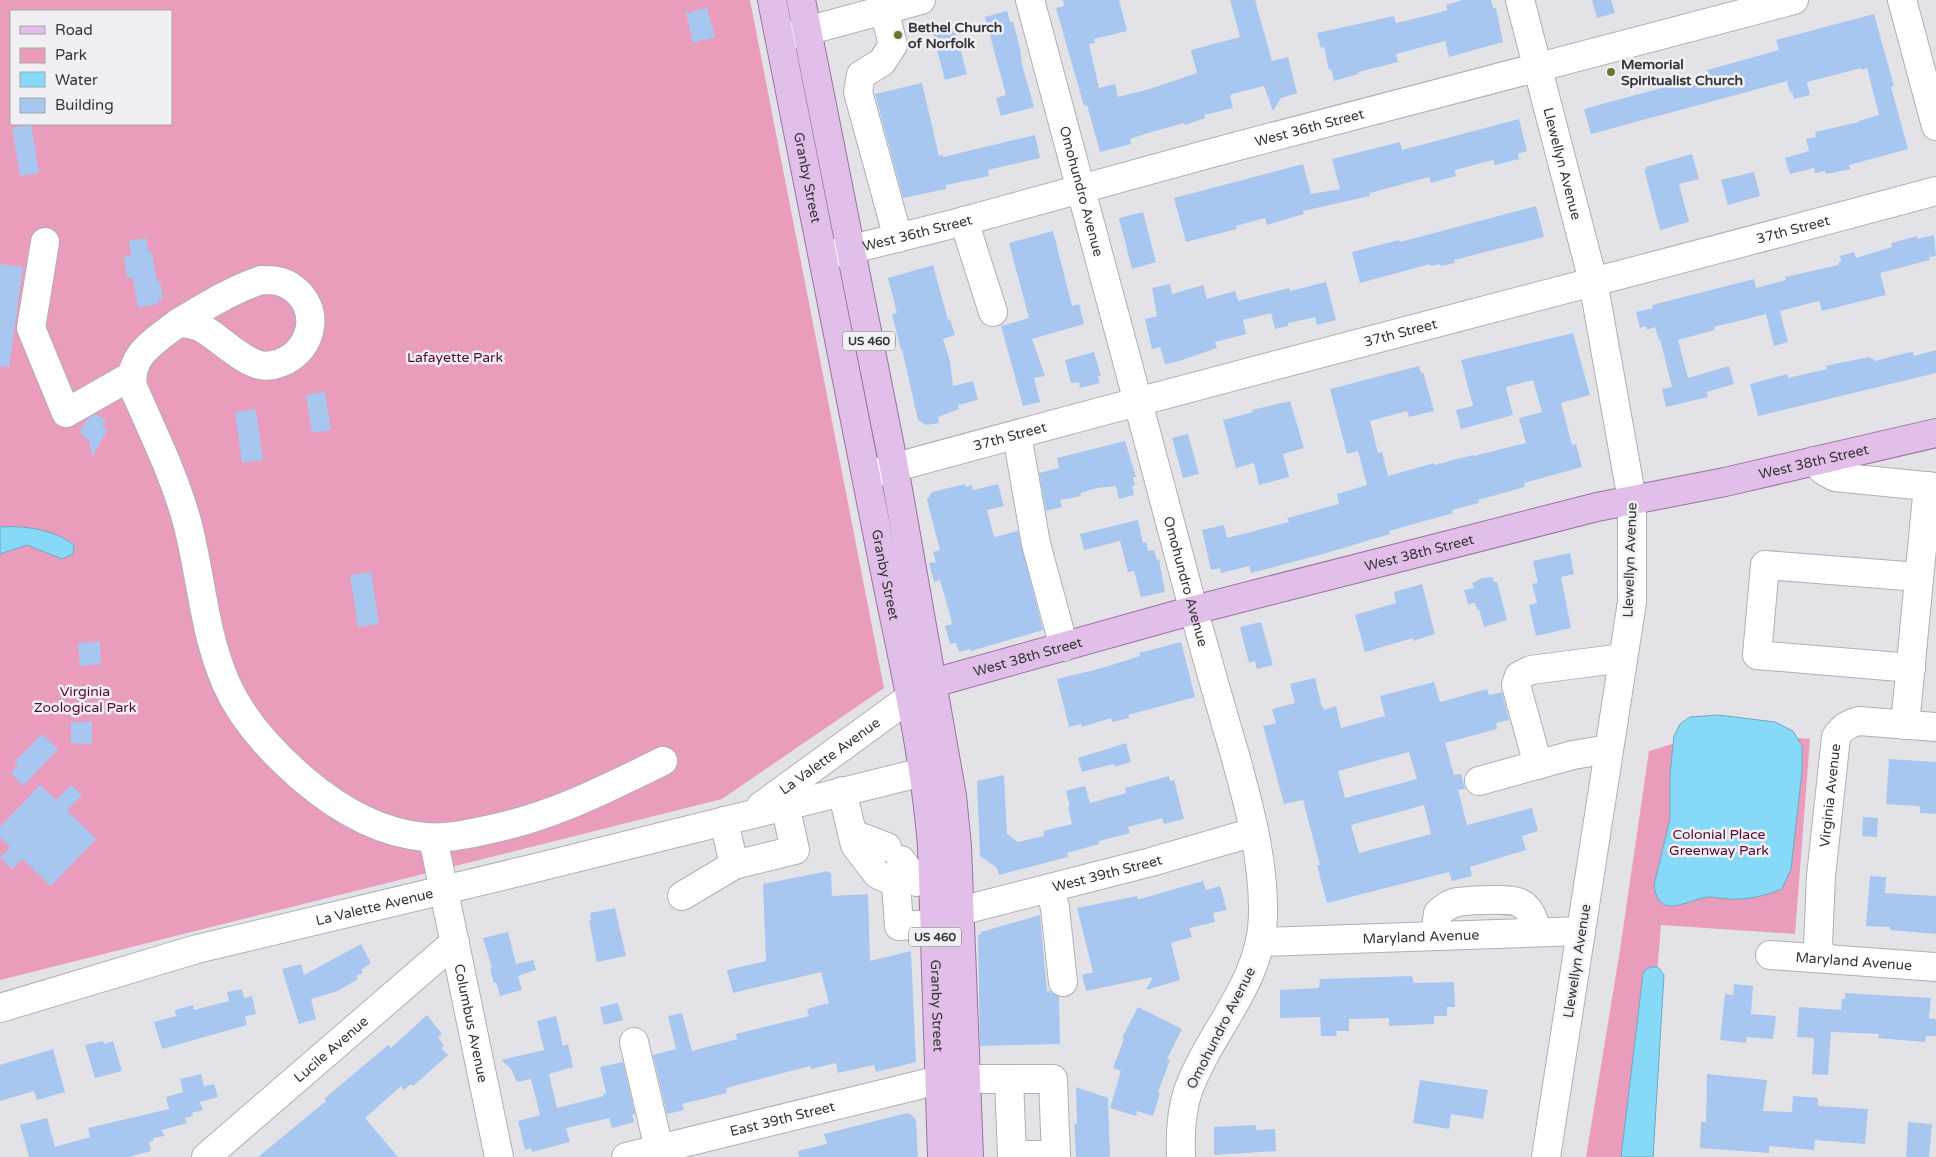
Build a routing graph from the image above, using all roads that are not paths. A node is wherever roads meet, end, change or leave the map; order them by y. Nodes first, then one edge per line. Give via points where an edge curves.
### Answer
1 (772, 0) edge
2 (801, 0) edge
3 (921, 0) edge
4 (1030, 0) edge
5 (1520, 0) edge
6 (1794, 0) edge
7 (1902, 0) edge
8 (884, 10) junction
9 (807, 31) junction
10 (780, 38) junction
11 (1538, 68) junction
12 (1936, 126) edge
13 (1082, 188) junction
14 (1936, 191) edge
15 (964, 221) junction
16 (898, 238) junction
17 (45, 242) dead end
18 (851, 250) junction
19 (824, 256) junction
20 (1593, 281) junction
21 (993, 312) dead end
22 (178, 324) dead end
23 (131, 376) junction
24 (1137, 403) junction
25 (1936, 433) edge
26 (1017, 435) junction
27 (1814, 461) junction
28 (894, 467) junction
29 (867, 475) junction
30 (1932, 487) edge
31 (1632, 500) junction
32 (1919, 577) junction
33 (1194, 610) junction
34 (1064, 647) junction
35 (1623, 658) junction
36 (1911, 668) junction
37 (933, 683) junction
38 (909, 698) junction
39 (1905, 724) junction
40 (1936, 727) edge
41 (1609, 749) junction
42 (663, 761) dead end
43 (1538, 765) junction
44 (923, 772) junction
45 (1479, 781) dead end
46 (842, 791) junction
47 (785, 805) junction
48 (750, 814) junction
49 (724, 821) junction
50 (1254, 832) junction
51 (853, 834) junction
52 (434, 838) junction
53 (734, 865) junction
54 (901, 868) junction
55 (1050, 888) junction
56 (444, 890) junction
57 (682, 896) dead end
58 (960, 910) junction
59 (934, 924) junction
60 (1582, 931) junction
61 (455, 942) junction
62 (1260, 942) junction
63 (1770, 955) dead end
64 (1828, 959) junction
65 (1936, 967) edge
66 (1062, 982) dead end
67 (0, 1008) edge
68 (634, 1042) dead end
69 (1009, 1079) junction
70 (953, 1080) junction
71 (659, 1149) junction
72 (1056, 1156) edge
73 (206, 1157) edge
74 (499, 1157) edge
75 (626, 1157) edge
76 (942, 1157) edge
77 (968, 1157) edge
78 (1181, 1157) edge
79 (1546, 1157) edge

1 - 10 main road, Granby Street / US 460
2 - 9 main road, Granby Street / US 460
3 - 8 street
4 - 13 street, Omohundro Avenue
5 - 11 street, Llewellyn Avenue
6 - 11 street, West 36th Street
7 - 12 street
8 - 9 street
8 - 16 street via 893,45 882,62 861,76 858,92
9 - 10 street
9 - 18 main road, Granby Street / US 460
10 - 19 main road, Granby Street / US 460
11 - 13 street, West 36th Street
11 - 20 street, Llewellyn Avenue
13 - 15 street, West 36th Street
13 - 24 street, Omohundro Avenue
14 - 20 street, 37th Street
15 - 16 street, West 36th Street
15 - 21 street
16 - 18 street, West 36th Street
17 - 23 street via 30,328 66,413
18 - 19 street, West 36th Street
18 - 28 main road, Granby Street / US 460
19 - 29 main road, Granby Street / US 460
20 - 24 street, 37th Street
20 - 31 street, Llewellyn Avenue
22 - 23 street via 145,350 134,364
23 - 52 street via 133,388 178,491 216,656 238,705 284,762 346,811 403,834
24 - 26 street, 37th Street
24 - 33 street, Omohundro Avenue
25 - 27 main road, West 38th Street
26 - 28 street, 37th Street
26 - 34 street via 1036,544
27 - 30 street via 1835,477
27 - 31 main road, West 38th Street
28 - 29 street, 37th Street
28 - 37 main road, Granby Street / US 460
29 - 38 main road, Granby Street / US 460
30 - 32 street
31 - 33 main road, West 38th Street
31 - 35 street, Llewellyn Avenue via 1632,602
32 - 36 street
32 - 36 street via 1765,565 1757,655
33 - 34 main road, West 38th Street
33 - 50 street, Omohundro Avenue
34 - 37 main road, West 38th Street
35 - 41 street, Llewellyn Avenue
35 - 43 street via 1531,670 1519,676 1516,685
36 - 39 street
37 - 38 main road, West 38th Street
37 - 58 main road, Granby Street / US 460 via 956,820
38 - 44 main road, Granby Street / US 460
38 - 48 street, La Valette Avenue
39 - 40 street, Virginia Avenue
39 - 64 street, Virginia Avenue via 1859,721 1842,728 1836,737 1818,946
41 - 43 street
41 - 60 street, Llewellyn Avenue
42 - 52 street via 547,814 458,836
43 - 45 street
44 - 46 street, La Valette Avenue
44 - 54 main road, Granby Street / US 460 via 929,814
46 - 47 street, La Valette Avenue
46 - 51 street
47 - 48 street, La Valette Avenue
47 - 53 street via 795,850
48 - 49 street, La Valette Avenue
49 - 53 street
49 - 56 street, La Valette Avenue
50 - 55 street, West 39th Street
50 - 62 street, Omohundro Avenue via 1261,866 1263,915
51 - 54 street
51 - 54 street via 855,845 878,874
52 - 56 street, Columbus Avenue
53 - 57 street
54 - 59 main road, Granby Street / US 460
54 - 59 street via 899,926
55 - 58 street, West 39th Street
55 - 66 street
56 - 61 street, Columbus Avenue
56 - 67 street, La Valette Avenue via 197,948
58 - 70 main road, Granby Street / US 460
59 - 70 main road, Granby Street / US 460
60 - 62 street, Maryland Avenue
60 - 79 street, Llewellyn Avenue
61 - 73 street, Lucile Avenue
61 - 74 street, Columbus Avenue
62 - 78 street, Omohundro Avenue via 1240,996 1206,1053 1188,1092 1182,1116
63 - 64 street, Maryland Avenue
64 - 65 street, Maryland Avenue
68 - 71 street
69 - 70 street, East 39th Street
69 - 72 street via 1012,1155
69 - 72 street, East 39th Street via 1053,1079
70 - 71 street, East 39th Street
70 - 76 main road, Granby Street / US 460
70 - 77 main road, Granby Street / US 460
71 - 75 street, East 39th Street

